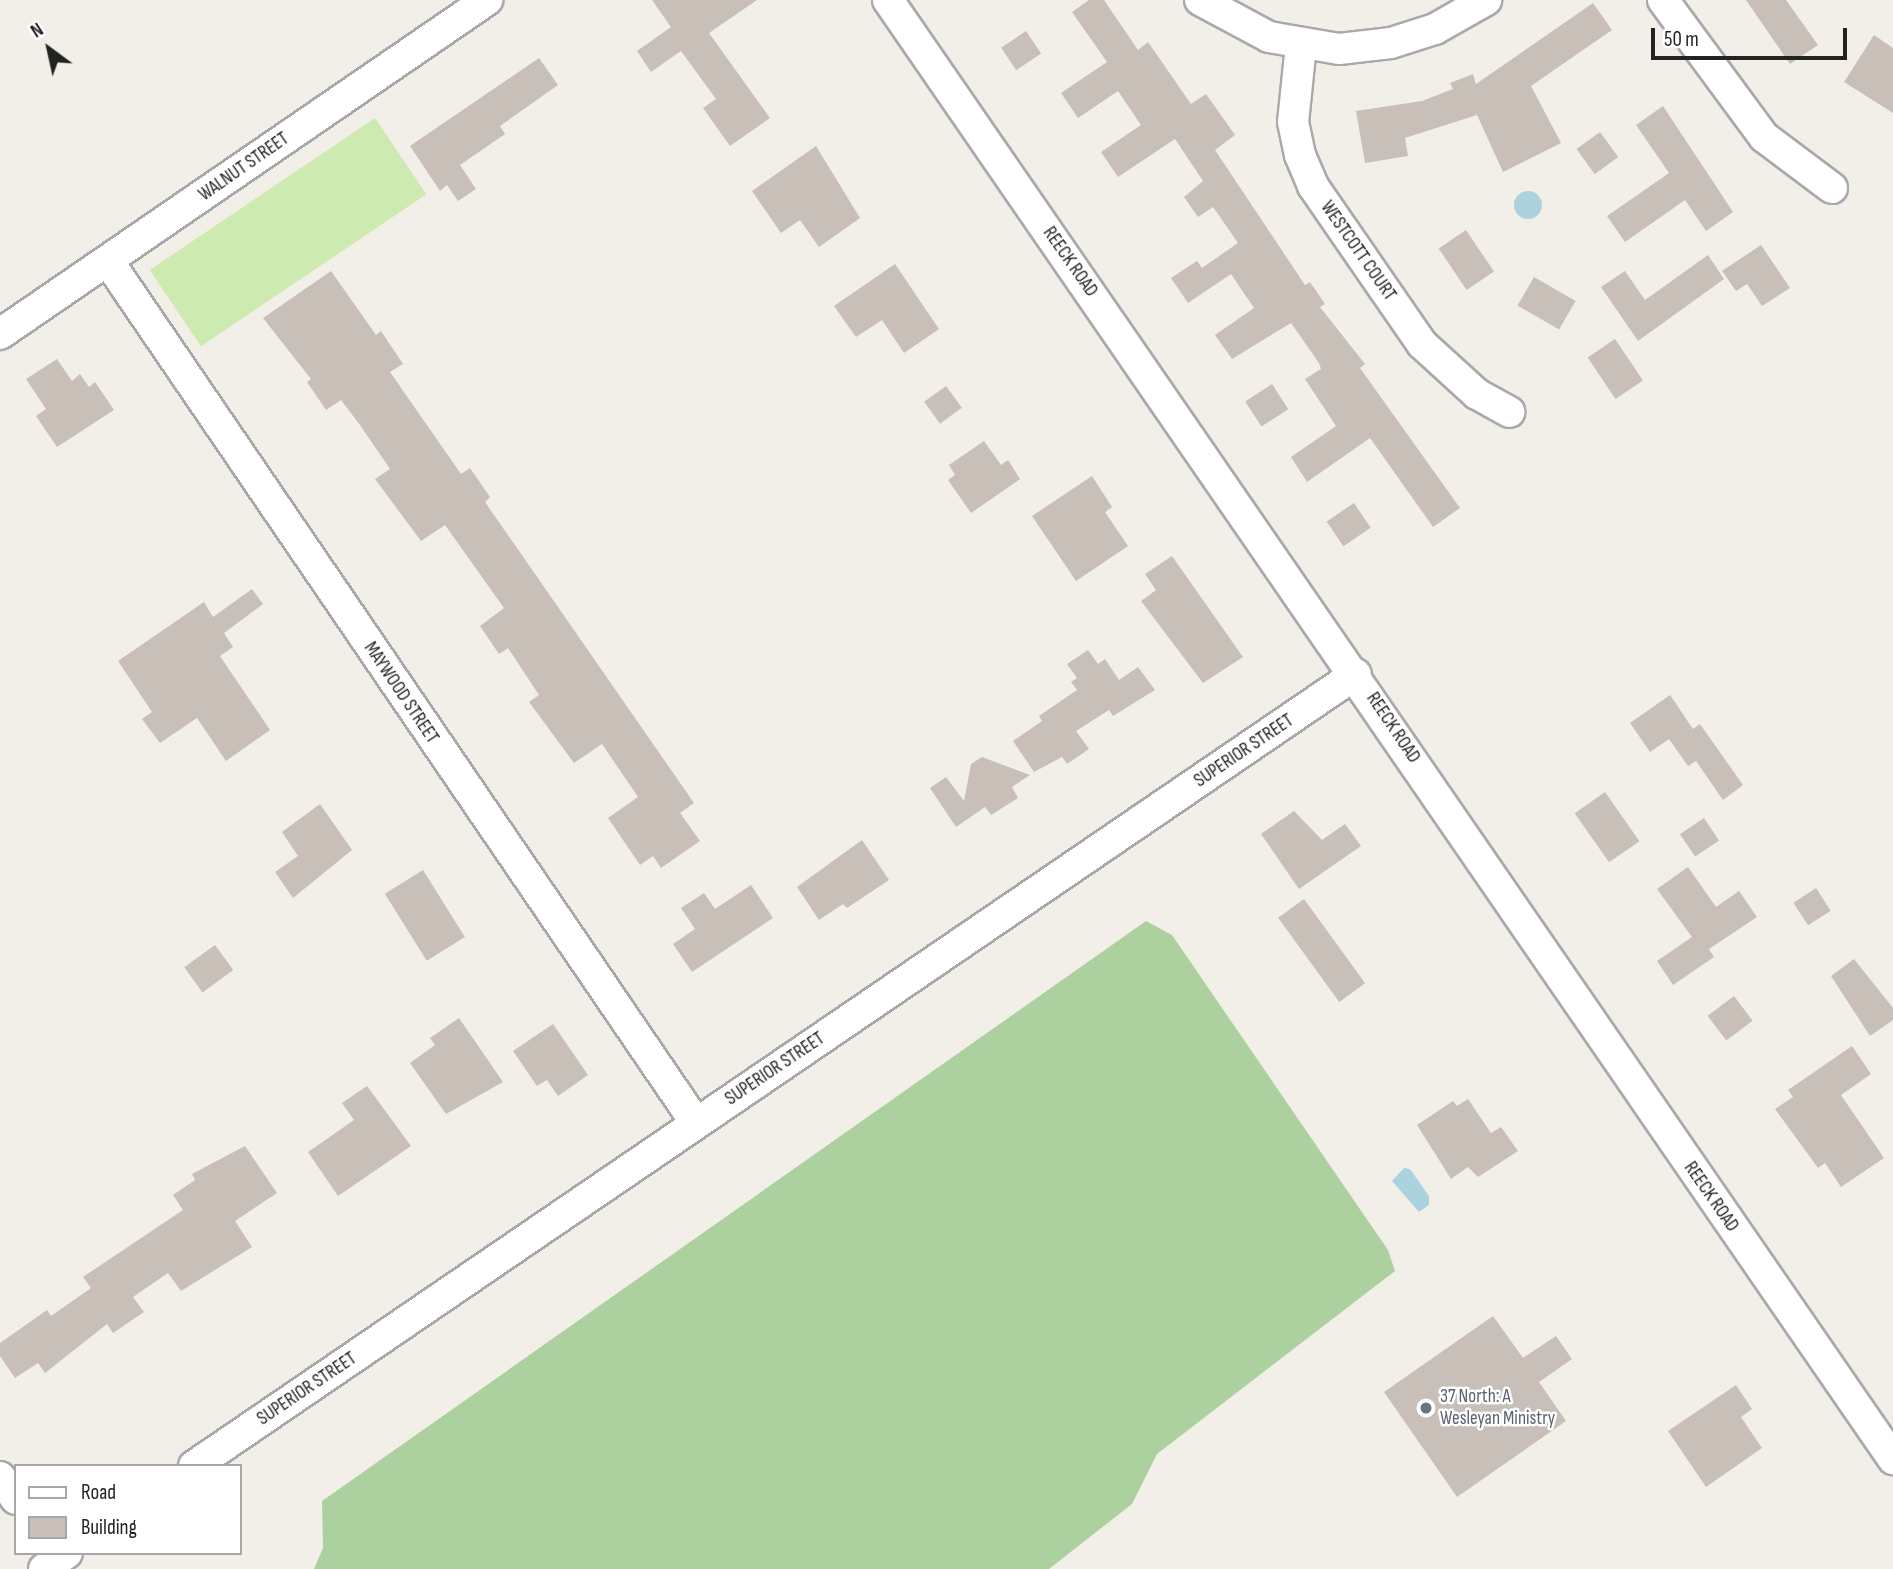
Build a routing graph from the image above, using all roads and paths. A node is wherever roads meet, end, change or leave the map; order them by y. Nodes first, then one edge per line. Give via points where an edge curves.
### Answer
1 (487, 0) edge
2 (888, 0) edge
3 (1199, 0) edge
4 (1486, 0) edge
5 (1663, 0) edge
6 (1301, 45) junction
7 (1832, 188) dead end
8 (108, 261) junction
9 (0, 334) edge
10 (1509, 412) dead end
11 (1356, 674) junction
12 (696, 1123) junction
13 (1893, 1459) edge
14 (197, 1464) edge
15 (0, 1477) edge
16 (14, 1496) edge

1 - 8 street, WALNUT STREET
2 - 11 street, REECK ROAD
3 - 6 street via 1237,23
4 - 6 street via 1435,29 1391,43 1339,49
5 - 7 street via 1764,138
6 - 10 street, WESTCOTT COURT via 1293,122 1313,186 1422,344 1477,394
8 - 9 street, WALNUT STREET
8 - 12 street, MAYWOOD STREET
11 - 12 street, SUPERIOR STREET
11 - 13 street, REECK ROAD
12 - 14 street, SUPERIOR STREET
15 - 16 street

